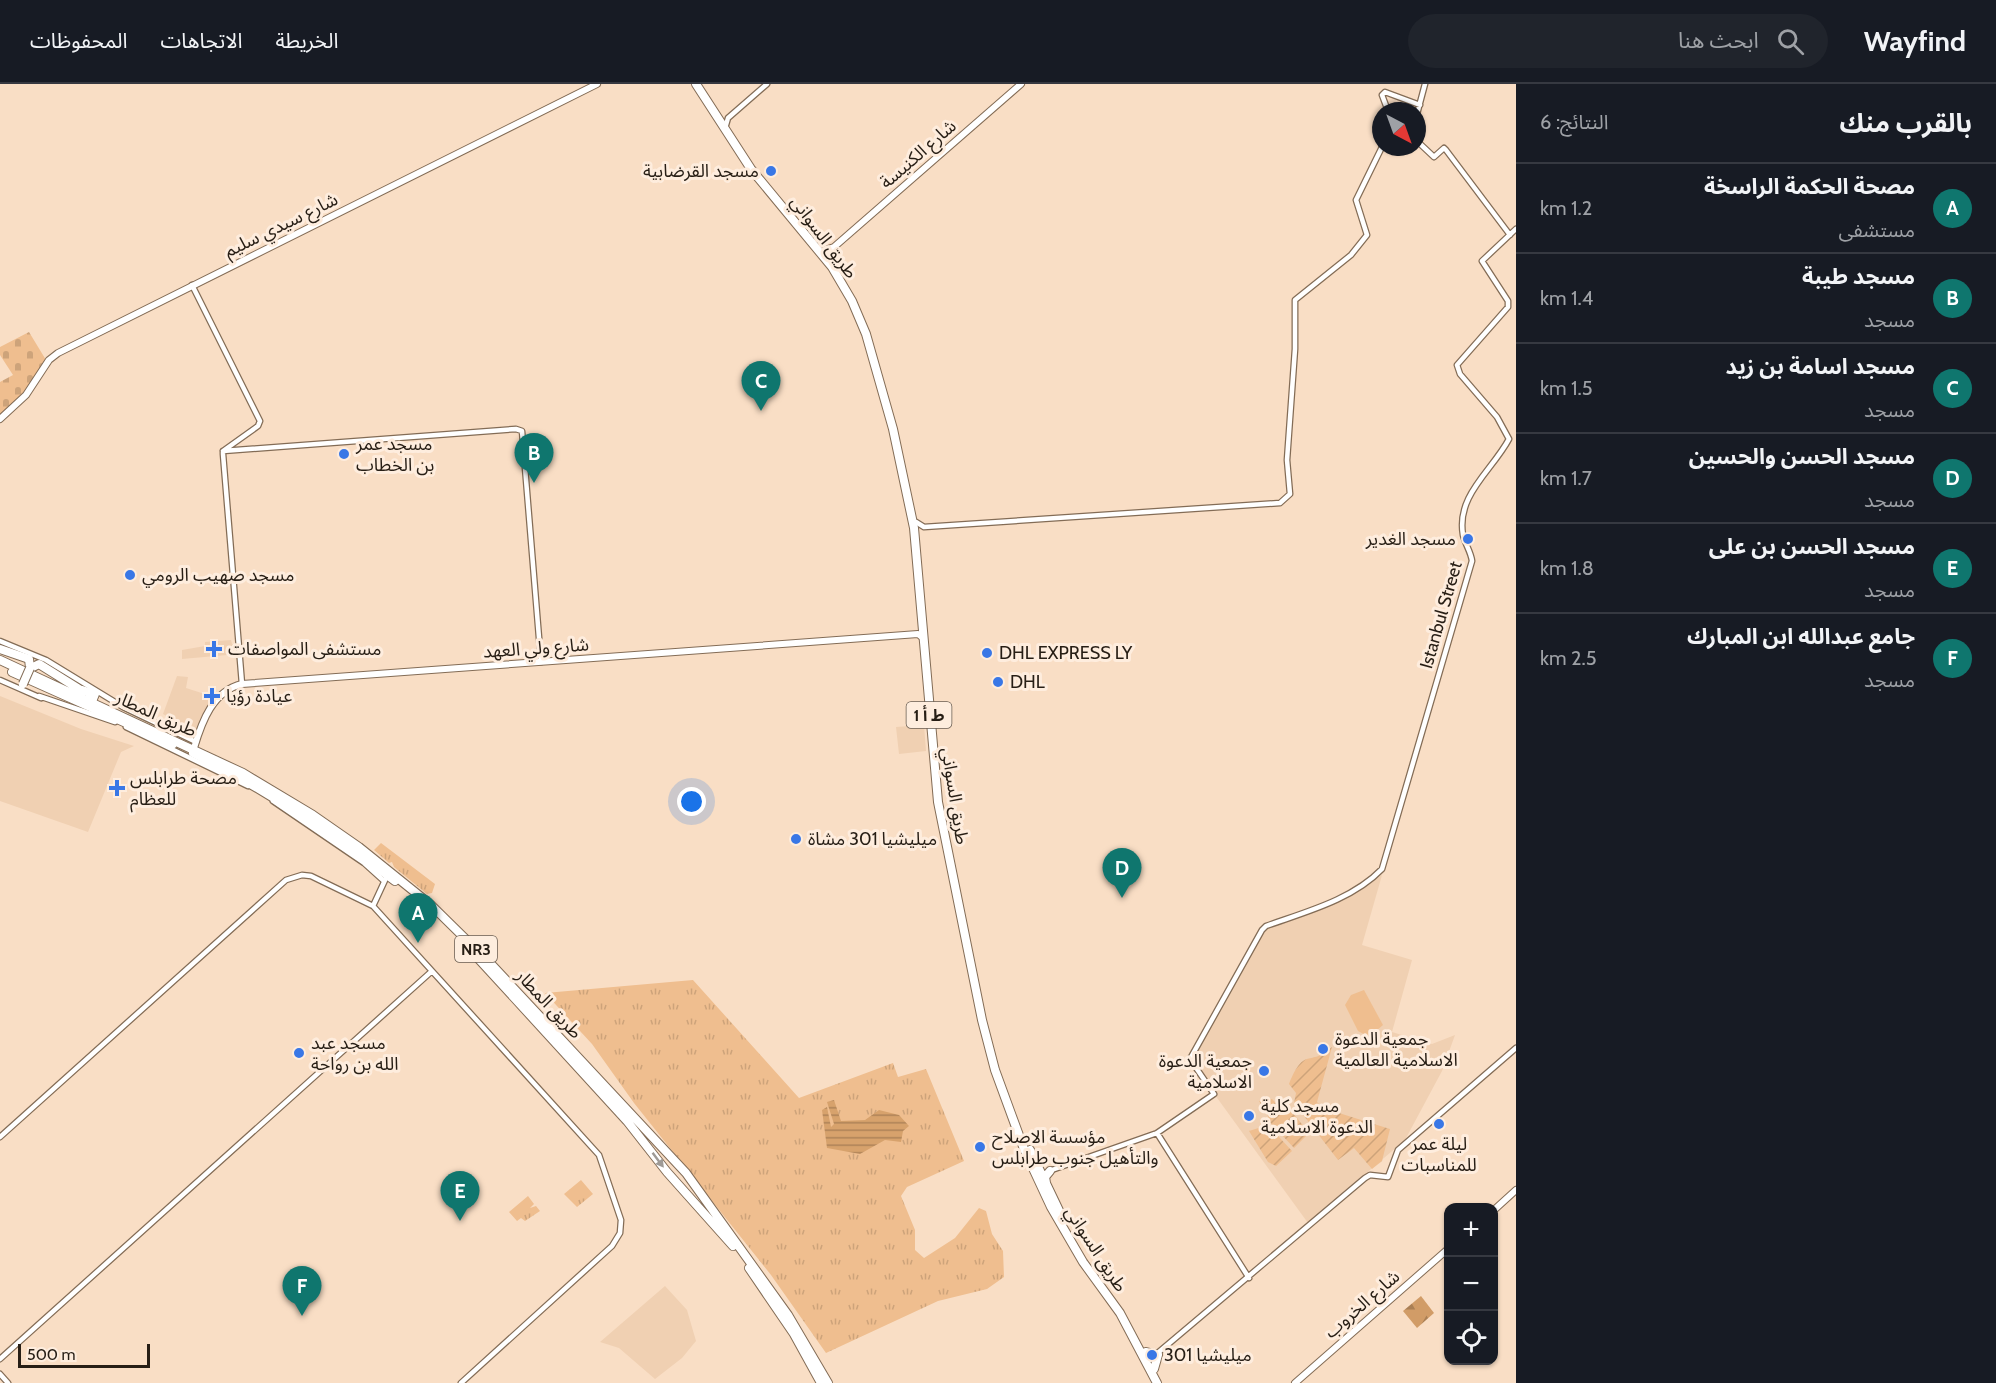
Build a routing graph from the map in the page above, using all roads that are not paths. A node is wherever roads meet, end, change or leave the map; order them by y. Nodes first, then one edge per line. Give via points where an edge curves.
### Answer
1 (597, 84) edge
2 (696, 84) edge
3 (701, 84) edge
4 (767, 84) edge
5 (1021, 84) edge
6 (1425, 84) edge
7 (1385, 102) edge
8 (1412, 102) edge
9 (1421, 102) edge
10 (725, 120) junction
11 (1426, 149) edge
12 (1378, 156) edge
13 (1516, 229) edge
14 (1510, 235) junction
15 (834, 247) junction
16 (825, 250) junction
17 (831, 258) junction
18 (192, 285) junction
19 (0, 419) edge
20 (223, 451) junction
21 (920, 524) junction
22 (920, 636) junction
23 (0, 641) edge
24 (0, 649) edge
25 (0, 659) edge
26 (541, 662) junction
27 (0, 665) edge
28 (31, 668) junction
29 (0, 678) edge
30 (242, 684) junction
31 (22, 686) junction
32 (91, 689) junction
33 (83, 698) junction
34 (195, 745) junction
35 (205, 759) junction
36 (215, 771) junction
37 (239, 777) junction
38 (941, 804) junction
39 (386, 878) junction
40 (373, 906) junction
41 (432, 971) junction
42 (1516, 1048) edge
43 (1157, 1133) junction
44 (0, 1137) edge
45 (1034, 1164) junction
46 (1050, 1170) junction
47 (1038, 1174) junction
48 (1043, 1184) junction
49 (1516, 1192) edge
50 (1498, 1208) edge
51 (731, 1236) junction
52 (733, 1246) junction
53 (1444, 1255) edge
54 (1249, 1278) junction
55 (1158, 1355) junction
56 (1148, 1358) junction
57 (0, 1359) edge
58 (1154, 1369) junction
59 (0, 1374) edge
60 (8, 1383) edge
61 (461, 1383) edge
62 (821, 1383) edge
63 (828, 1383) edge
64 (1158, 1383) edge
65 (1296, 1383) edge

1 - 18 main road, شارع سيدي سليم
2 - 22 highway, طريق السواني / ط أ 1 via 751,169 832,267 860,319 877,368 914,528
3 - 10 highway, طريق السواني / ط أ 1
4 - 10 street
5 - 15 main road, شارع الكنيسة
6 - 9 street
7 - 8 street via 1385,92
10 - 16 highway, طريق السواني / ط أ 1 via 764,178
11 - 14 street via 1434,157 1446,150
12 - 21 street via 1356,200 1367,229 1366,239 1295,300 1287,500
13 - 14 street, Istanbul Street
14 - 43 street, Istanbul Street via 1482,261 1508,307 1456,365 1509,439 1463,509 1463,534 1472,561 1383,868 1350,892 1262,930 1191,1056 1191,1063 1214,1094
15 - 16 main road, شارع الكنيسة
15 - 17 main road
16 - 17 highway, طريق السواني / ط أ 1
17 - 21 highway, طريق السواني / ط أ 1 via 857,301 873,338
18 - 19 main road, شارع سيدي سليم via 54,355 26,395
18 - 20 street via 260,421
20 - 26 street via 520,430 524,437
20 - 30 street
21 - 38 highway, طريق السواني / ط أ 1
22 - 26 main road, شارع ولي العهد
22 - 38 highway, طريق السواني / ط أ 1
23 - 32 street via 59,667
24 - 28 highway via 29,659
25 - 33 highway, طريق المطار / NR3
26 - 30 main road, شارع ولي العهد
27 - 35 highway, طريق المطار / NR3
28 - 31 highway, bridge
28 - 32 highway via 41,664 79,689
29 - 31 street
30 - 34 main road, شارع ولي العهد via 220,694
31 - 36 street
32 - 33 highway via 95,698
32 - 34 street
33 - 34 highway, طريق المطار / NR3
34 - 51 highway, طريق المطار / NR3 via 313,815 371,856 435,910 490,963 678,1165
35 - 36 highway
35 - 37 highway, طريق المطار / NR3
36 - 37 highway
36 - 39 street via 271,800
37 - 39 highway, طريق المطار / NR3 via 311,821
38 - 45 highway, طريق السواني / ط أ 1 via 991,1034 1008,1095
39 - 40 street
39 -> 52 highway, طريق المطار / NR3 via 450,930 536,1019
40 - 41 street
40 - 44 street via 311,876 285,880
41 - 57 street
41 - 61 street via 599,1155 621,1222 620,1233 610,1248
42 - 54 street via 1398,1150 1388,1178 1370,1174
43 - 46 street
43 - 54 street
45 - 46 highway
45 - 47 highway, طريق السواني / ط أ 1
45 - 48 highway via 1029,1178
46 - 47 street
46 - 48 highway
47 - 48 highway, طريق السواني / ط أ 1
48 - 56 highway, طريق السواني / ط أ 1 via 1076,1245 1120,1308
49 - 50 main road
51 - 52 highway via 674,1169
51 - 63 highway, طريق المطار / NR3 via 788,1315
52 - 62 highway, طريق المطار / NR3 via 794,1334
53 - 65 main road, شارع الخروب
54 - 55 street
55 - 56 highway
55 - 58 highway
56 - 58 highway, طريق السواني / ط أ 1
56 - 64 highway, طريق السواني / ط أ 1
58 - 64 highway, طريق السواني / ط أ 1
59 - 60 street

